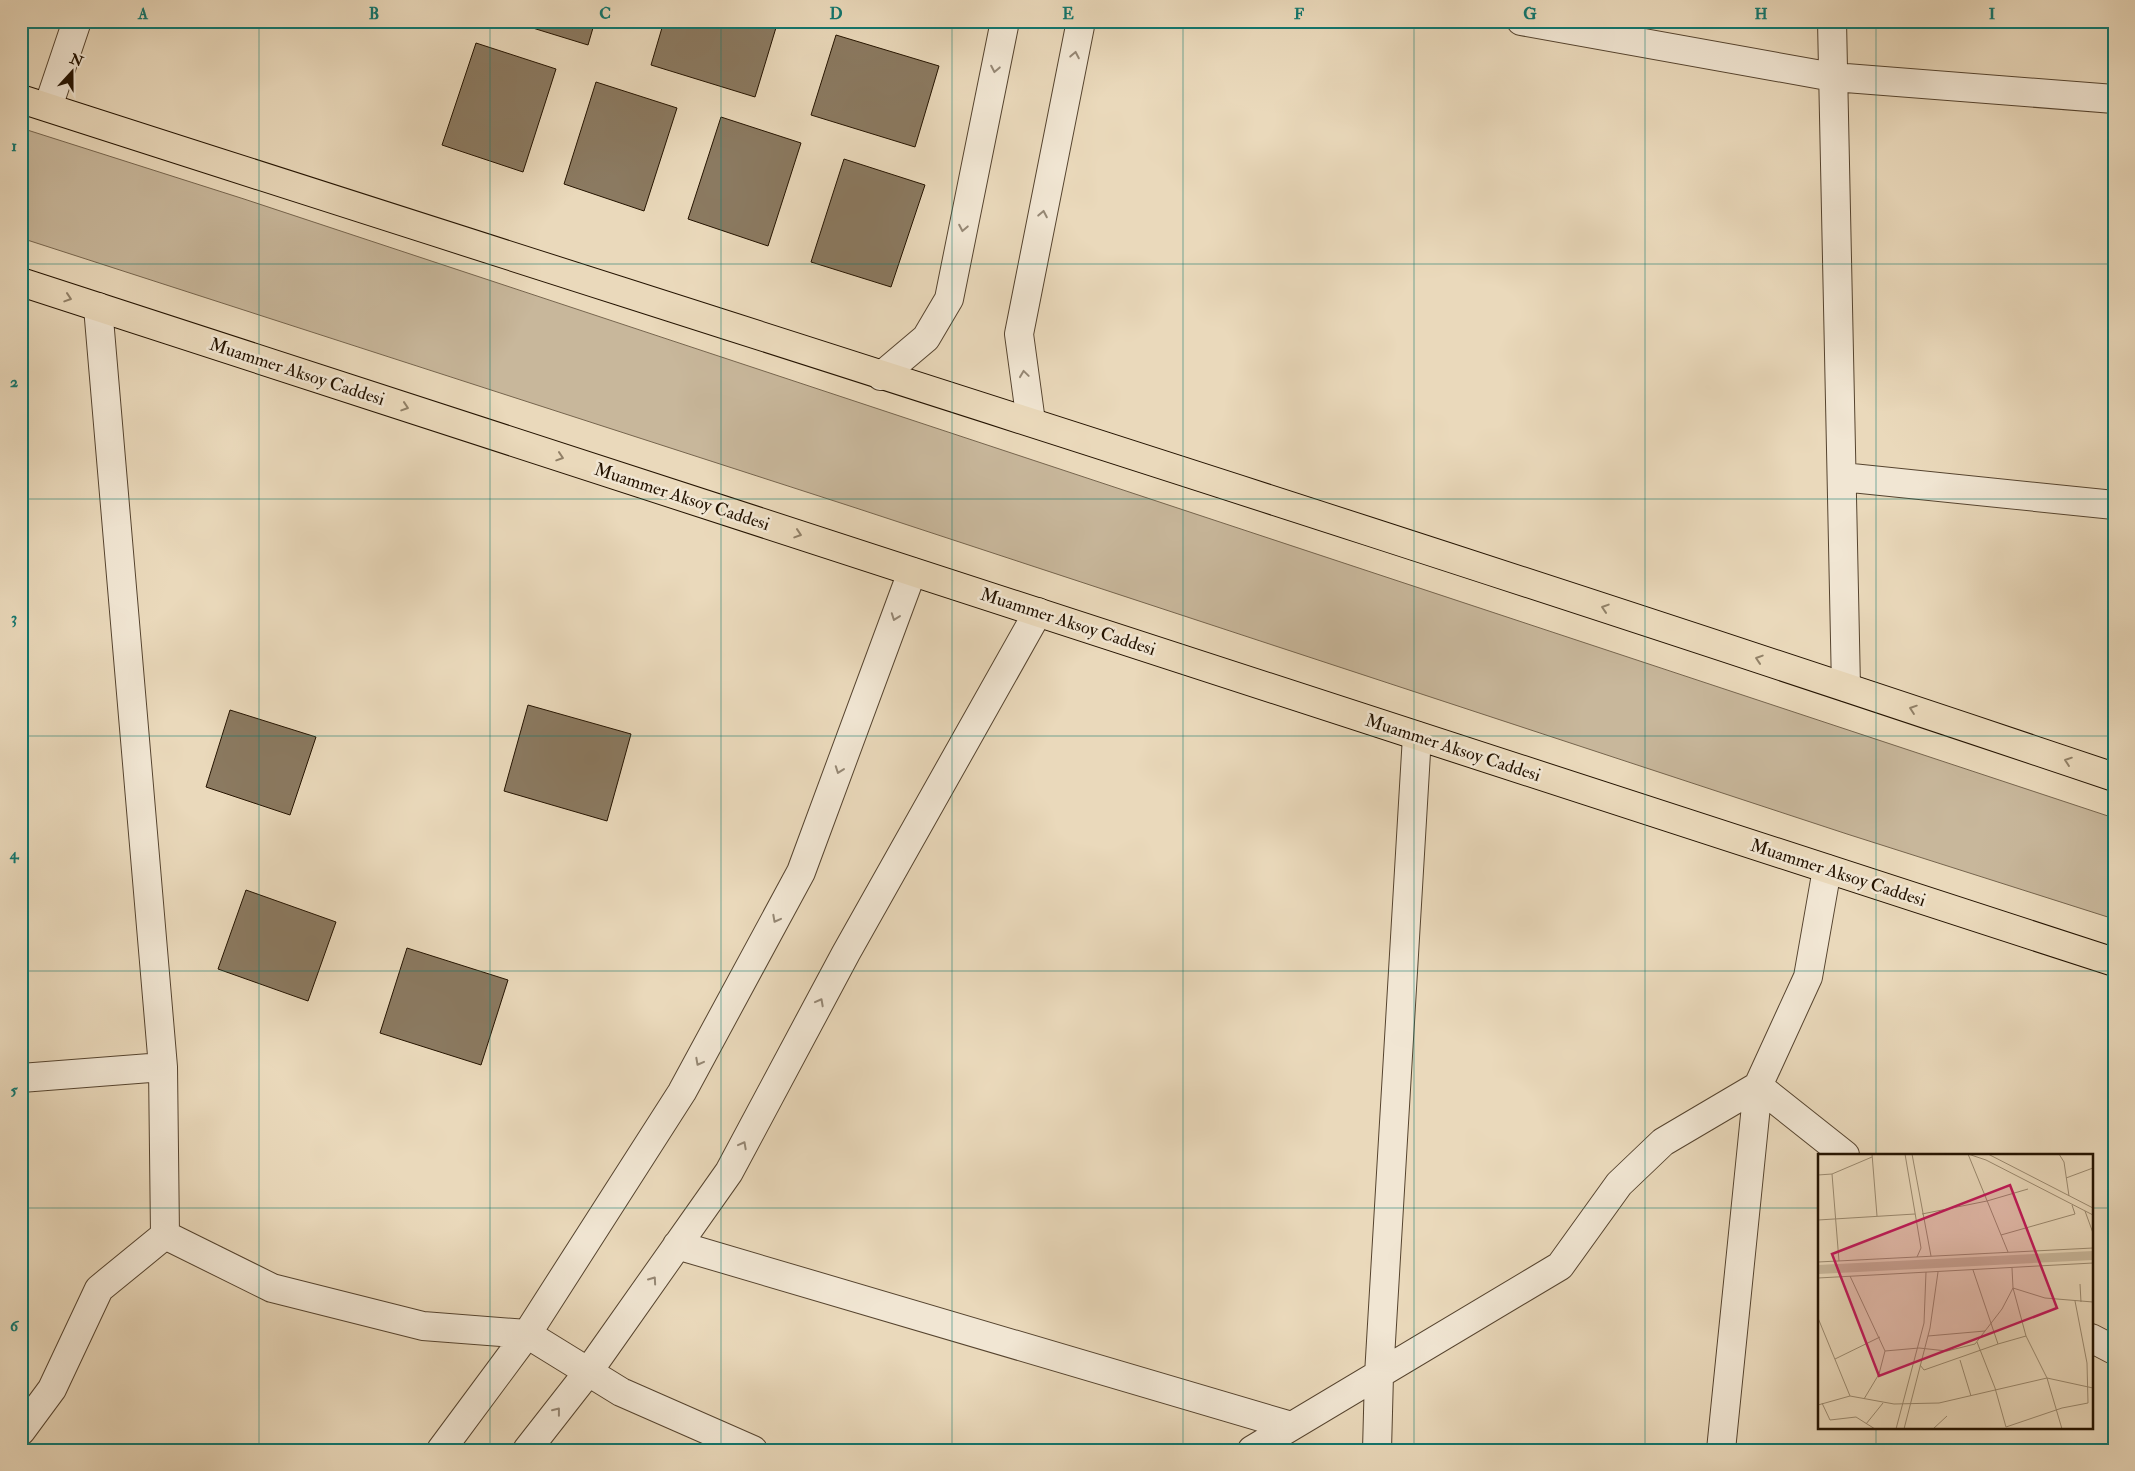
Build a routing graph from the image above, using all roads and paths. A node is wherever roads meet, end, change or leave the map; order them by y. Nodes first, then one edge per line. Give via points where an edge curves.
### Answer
1 (77, 21) edge
2 (1005, 21) edge
3 (1082, 21) edge
4 (1521, 21) edge
5 (1832, 21) edge
6 (1834, 77) junction
7 (21, 99) edge
8 (2114, 99) edge
9 (48, 107) junction
10 (21, 282) edge
11 (98, 307) junction
12 (881, 376) junction
13 (1031, 422) junction
14 (1842, 477) junction
15 (2114, 505) edge
16 (912, 572) junction
17 (1038, 612) junction
18 (1846, 687) junction
19 (1416, 736) junction
20 (2114, 777) edge
21 (1827, 869) junction
22 (2114, 962) edge
23 (163, 1067) junction
24 (21, 1078) edge
25 (1758, 1086) junction
26 (1844, 1154) edge
27 (165, 1235) junction
28 (677, 1245) junction
29 (527, 1334) junction
30 (2092, 1339) edge
31 (2114, 1350) edge
32 (588, 1372) junction
33 (1379, 1375) junction
34 (1291, 1426) junction
35 (21, 1432) edge
36 (441, 1450) edge
37 (527, 1450) edge
38 (753, 1450) edge
39 (1252, 1450) edge
40 (1377, 1450) edge
41 (1721, 1450) edge

1 - 9 street
2 -> 12 street via 949,299 926,338
13 -> 3 street via 1019,334
4 - 6 street
5 - 6 street
6 - 8 street
6 - 14 street
7 - 9 main road
9 - 12 main road
10 -> 11 main road, Muammer Aksoy Caddesi
11 -> 16 main road, Muammer Aksoy Caddesi
11 - 23 street
12 - 13 main road
18 -> 13 main road
14 - 15 street
14 - 18 street
16 - 17 main road, Muammer Aksoy Caddesi
16 -> 29 street via 801,872 682,1092
17 - 19 main road, Muammer Aksoy Caddesi
28 -> 17 street via 729,1172 846,953
20 -> 18 main road
19 - 21 main road, Muammer Aksoy Caddesi
19 - 33 street
21 - 22 main road, Muammer Aksoy Caddesi
21 - 25 street via 1808,977
23 - 24 street
23 - 27 street
25 - 26 street
25 - 33 street via 1663,1142 1619,1184 1560,1266
25 - 41 street
27 - 29 street via 272,1288 423,1326
27 - 35 street via 99,1289 52,1388
32 -> 28 street
28 - 34 street
29 - 32 street
29 - 36 street
30 - 31 street
37 -> 32 street
32 - 38 street via 621,1392
33 - 34 street
33 - 40 street
34 - 39 street

